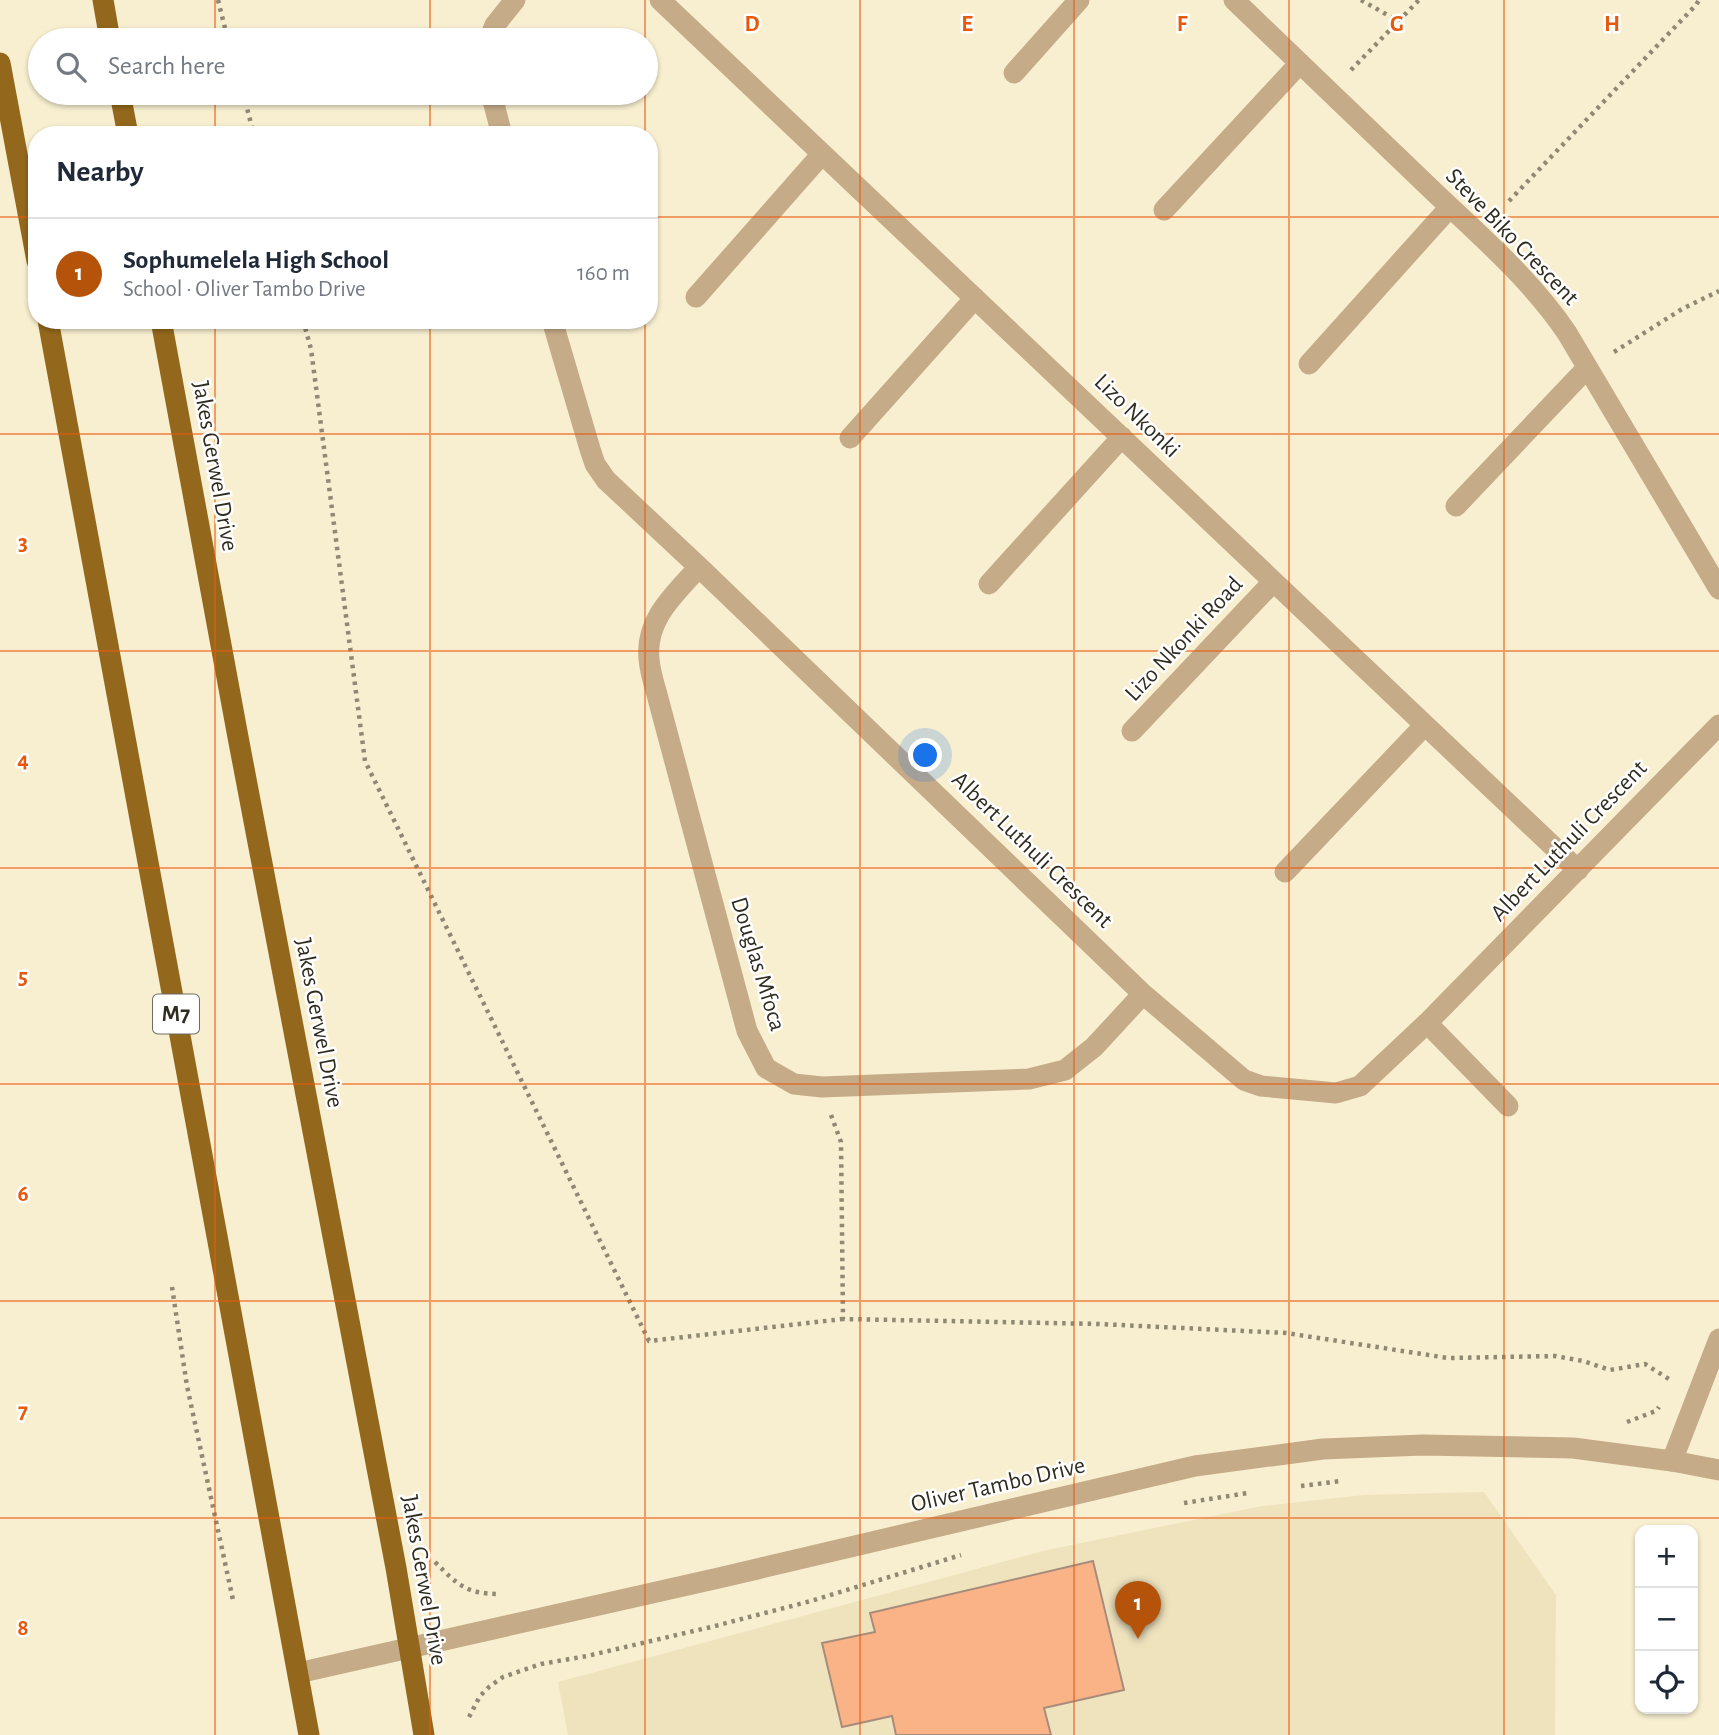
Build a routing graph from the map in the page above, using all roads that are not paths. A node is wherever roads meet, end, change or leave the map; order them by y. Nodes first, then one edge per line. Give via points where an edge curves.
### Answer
1 (103, 0) edge
2 (515, 0) edge
3 (660, 0) edge
4 (1079, 0) edge
5 (1234, 0) edge
6 (108, 28) edge
7 (494, 28) edge
8 (0, 63) edge
9 (1300, 63) junction
10 (1014, 73) dead end
11 (122, 105) edge
12 (494, 105) edge
13 (126, 126) edge
14 (500, 126) edge
15 (822, 153) junction
16 (1450, 207) junction
17 (1164, 210) dead end
18 (28, 213) edge
19 (696, 297) dead end
20 (975, 298) junction
21 (50, 329) edge
22 (163, 329) edge
23 (555, 329) edge
24 (1310, 364) dead end
25 (1587, 368) junction
26 (1122, 437) junction
27 (850, 438) dead end
28 (1456, 506) dead end
29 (699, 567) junction
30 (1273, 582) junction
31 (989, 584) dead end
32 (1719, 589) edge
33 (1719, 725) edge
34 (1424, 726) junction
35 (1132, 732) dead end
36 (1577, 870) junction
37 (1285, 872) dead end
38 (1143, 994) junction
39 (1427, 1023) junction
40 (1507, 1106) dead end
41 (1719, 1339) edge
42 (1672, 1461) junction
43 (1719, 1470) edge
44 (409, 1647) junction
45 (298, 1673) junction
46 (309, 1735) edge
47 (424, 1735) edge

1 - 6 highway
2 - 7 street
3 - 15 street, Lizo Nkonki
4 - 10 street
5 - 9 street, Steve Biko Crescent
8 - 18 highway
9 - 16 street, Steve Biko Crescent
9 - 17 street
11 - 13 highway
12 - 14 street
15 - 19 street
15 - 20 street, Lizo Nkonki
16 - 24 street
16 - 25 street, Steve Biko Crescent via 1550,308
20 - 26 street, Lizo Nkonki
20 - 27 street
21 - 45 highway, M7
22 - 44 highway, Jakes Gerwel Drive
23 - 29 street, Albert Luthuli Crescent via 595,464 606,480
25 - 28 street
25 - 32 street, Steve Biko Crescent
26 - 30 street, Lizo Nkonki
26 - 31 street
29 - 38 street, Albert Luthuli Crescent
29 - 38 street, Douglas Mfoca via 651,629 649,657 747,1031 766,1068 794,1084 822,1087 1029,1079 1065,1070 1094,1047
30 - 34 street, Lizo Nkonki
30 - 35 street, Lizo Nkonki Road
33 - 36 street, Albert Luthuli Crescent
34 - 36 street, Lizo Nkonki
34 - 37 street
36 - 39 street, Albert Luthuli Crescent
38 - 39 street, Albert Luthuli Crescent via 1244,1080 1261,1086 1336,1093 1360,1086
39 - 40 street
41 - 42 street
42 - 43 street, Oliver Tambo Drive
42 - 44 street, Oliver Tambo Drive via 1573,1448 1423,1445 1323,1449 1195,1466
44 - 45 street, Oliver Tambo Drive
44 - 47 highway, Jakes Gerwel Drive
45 - 46 highway, M7

